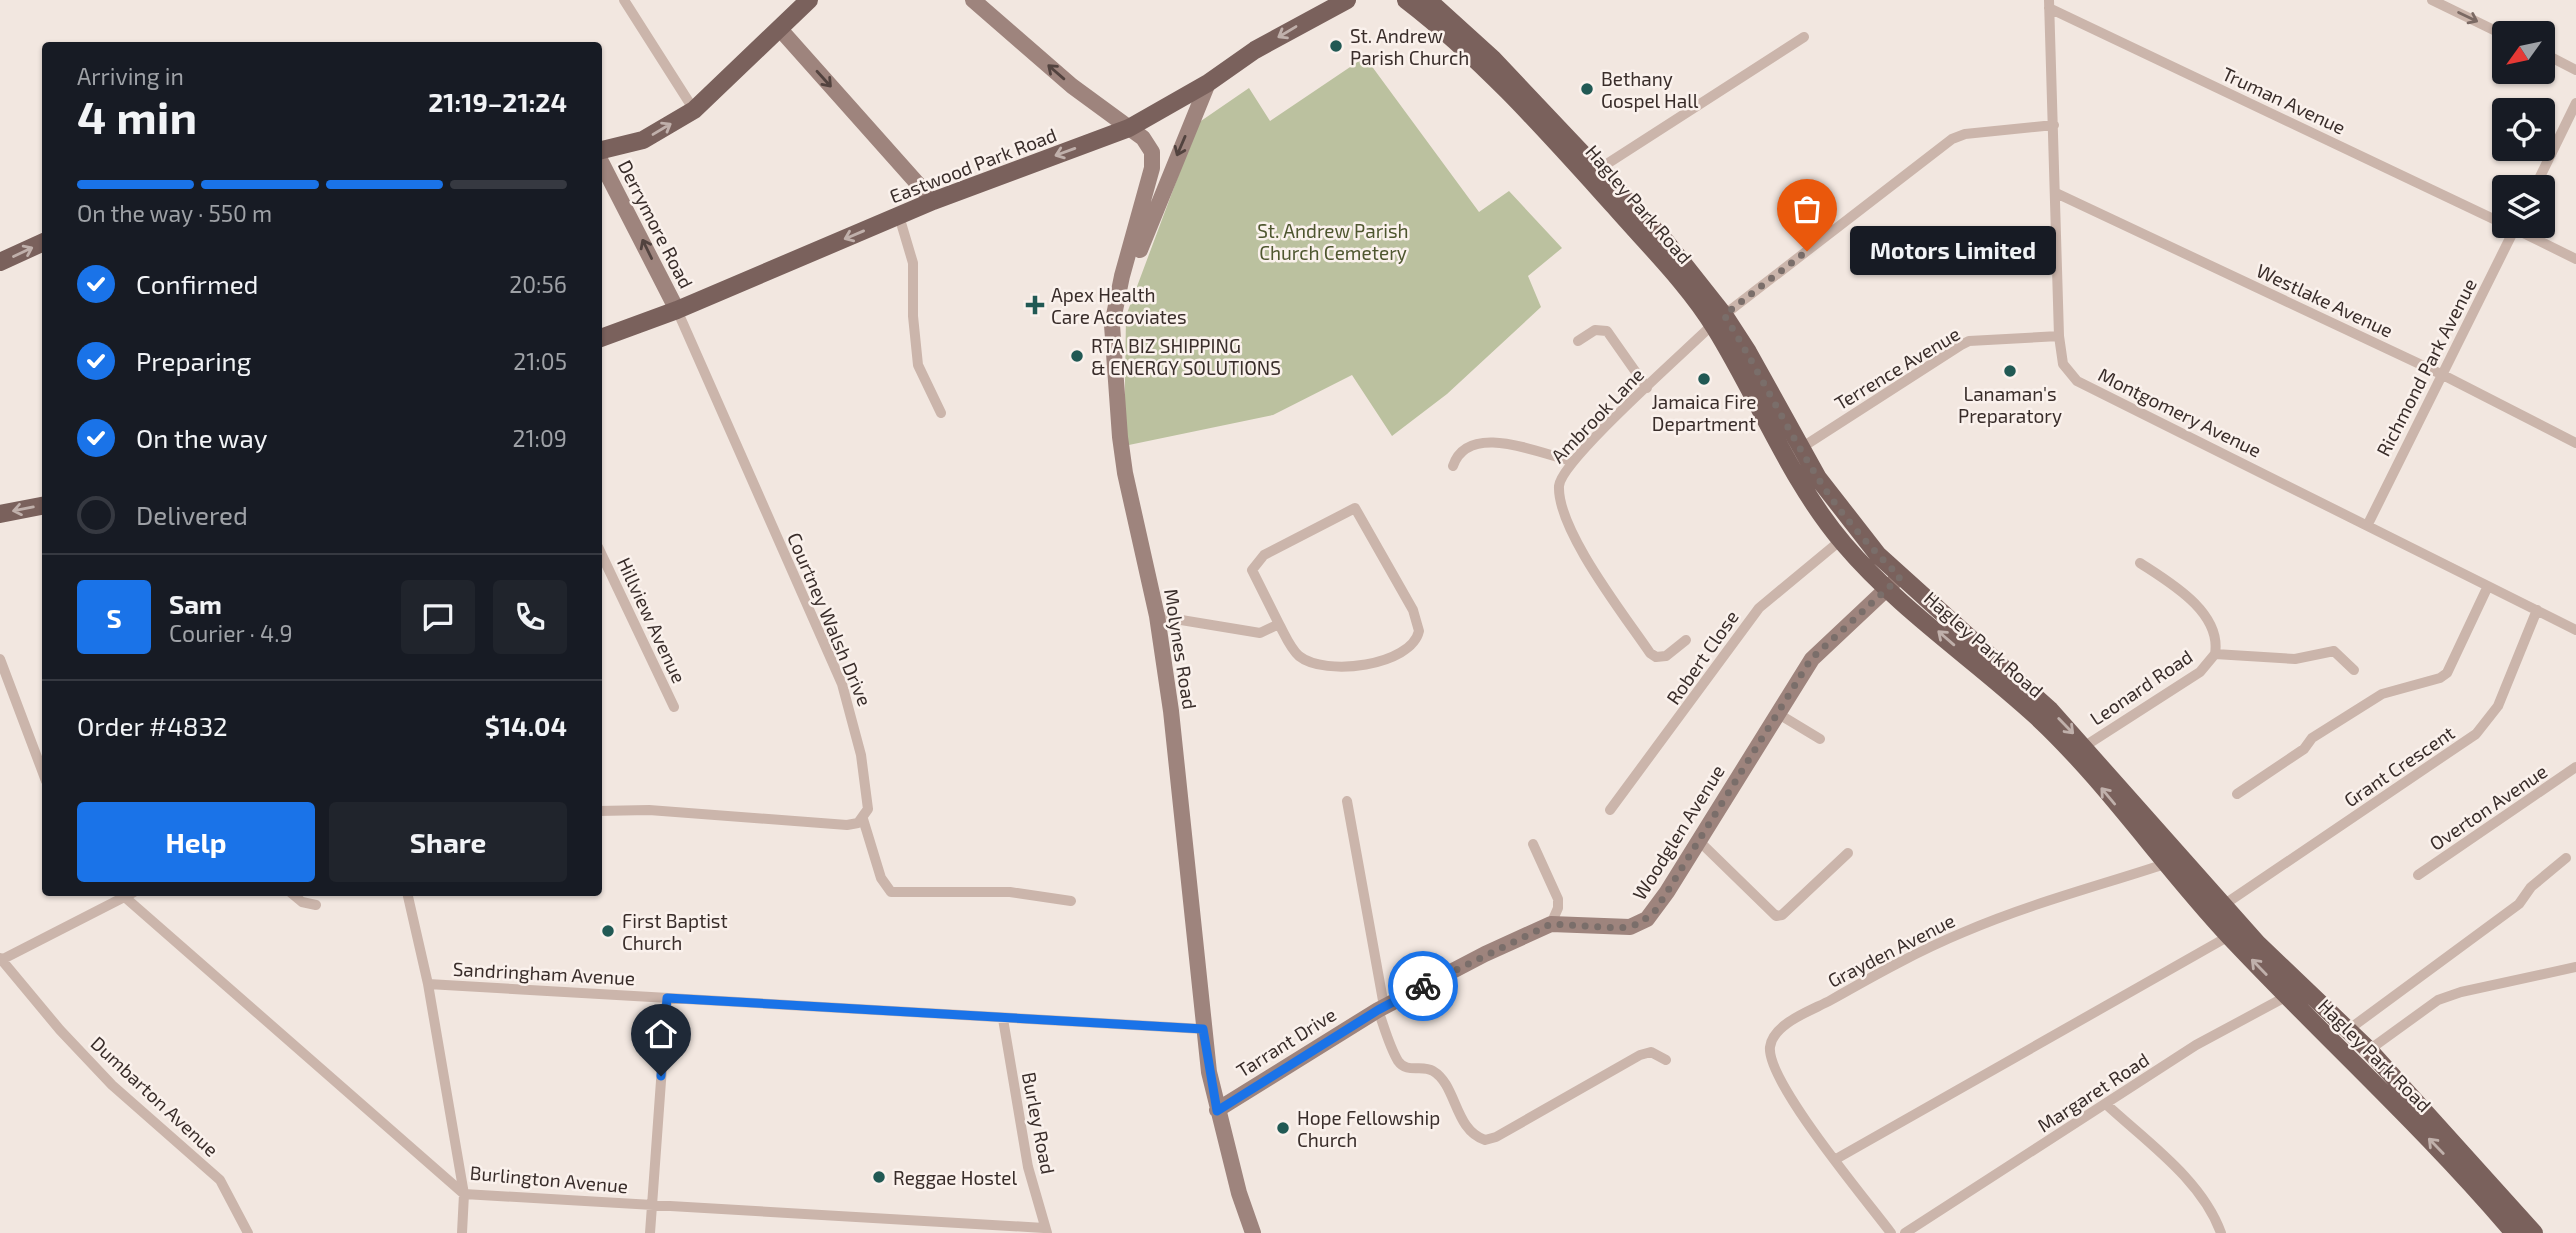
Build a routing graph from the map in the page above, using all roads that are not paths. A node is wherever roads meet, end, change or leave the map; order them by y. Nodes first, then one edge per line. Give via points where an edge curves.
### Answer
1 (624, 0) edge
2 (809, 0) edge
3 (973, 0) edge
4 (1406, 0) edge
5 (1428, 0) edge
6 (2432, 0) edge
7 (1341, 2) edge
8 (2049, 4) edge
9 (779, 28) junction
10 (2492, 29) edge
11 (1804, 37) dead end
12 (2555, 59) edge
13 (2576, 69) edge
14 (1208, 83) junction
15 (2576, 103) edge
16 (694, 110) junction
17 (2054, 125) junction
18 (1129, 128) junction
19 (602, 152) edge
20 (602, 161) edge
21 (1599, 169) junction
22 (2541, 175) edge
23 (2056, 193) junction
24 (933, 201) junction
25 (898, 216) junction
26 (2492, 217) edge
27 (2505, 238) edge
28 (2535, 238) edge
29 (42, 243) edge
30 (2576, 259) edge
31 (0, 262) edge
32 (677, 310) junction
33 (1718, 320) junction
34 (2059, 336) junction
35 (602, 337) edge
36 (1578, 341) dead end
37 (1114, 343) junction
38 (2443, 374) junction
39 (1647, 388) junction
40 (941, 413) dead end
41 (2576, 443) edge
42 (1801, 448) junction
43 (1572, 461) junction
44 (1453, 466) dead end
45 (42, 506) edge
46 (0, 514) edge
47 (2368, 524) junction
48 (1841, 540) junction
49 (602, 555) edge
50 (2140, 563) dead end
51 (1894, 582) junction
52 (2488, 586) junction
53 (2537, 610) junction
54 (1157, 616) junction
55 (1279, 624) junction
56 (2576, 630) edge
57 (1686, 640) dead end
58 (2216, 654) junction
59 (0, 659) edge
60 (2354, 670) dead end
61 (674, 707) dead end
62 (1777, 713) junction
63 (1820, 739) dead end
64 (2085, 746) junction
65 (2576, 767) edge
66 (42, 772) edge
67 (2237, 794) dead end
68 (1347, 801) dead end
69 (1610, 810) dead end
70 (602, 811) edge
71 (863, 819) junction
72 (1699, 841) junction
73 (1533, 844) dead end
74 (1848, 853) dead end
75 (2566, 858) dead end
76 (2165, 864) junction
77 (2418, 875) dead end
78 (122, 896) edge
79 (128, 896) edge
80 (295, 896) edge
81 (408, 896) edge
82 (1071, 901) dead end
83 (2225, 904) junction
84 (316, 905) dead end
85 (1551, 924) junction
86 (2229, 936) junction
87 (0, 959) edge
88 (2576, 967) edge
89 (428, 984) junction
90 (2304, 986) junction
91 (2287, 996) junction
92 (667, 998) junction
93 (1381, 1008) junction
94 (1003, 1019) junction
95 (1203, 1029) junction
96 (2348, 1030) junction
97 (2368, 1050) junction
98 (1666, 1060) dead end
99 (2107, 1105) junction
100 (1217, 1111) junction
101 (1836, 1159) junction
102 (464, 1194) junction
103 (652, 1204) junction
104 (1046, 1231) edge
105 (248, 1233) edge
106 (462, 1233) edge
107 (650, 1233) edge
108 (1253, 1233) edge
109 (1891, 1233) edge
110 (1905, 1233) edge
111 (2221, 1233) edge
112 (2514, 1233) edge
113 (2535, 1233) edge

1 - 16 street
2 - 9 main road
18 -> 3 main road via 1072,86
4 - 33 main road, Hagley Park Road via 1506,90
5 - 21 main road, Hagley Park Road via 1493,59
6 -> 10 street
7 -> 14 main road, Eastwood Park Road via 1255,50
8 - 17 street, Montgomery Avenue
8 - 26 street, Truman Avenue
9 - 16 main road
9 -> 24 main road
11 - 21 street
12 - 13 street
14 - 18 main road, Eastwood Park Road
14 -> 37 main road, Molynes Road via 1144,237
15 - 22 street
19 -> 16 main road via 643,140
17 - 23 street, Montgomery Avenue
17 - 33 street, Ambrook Lane via 1952,139
18 -> 24 main road, Eastwood Park Road
18 - 37 main road via 1148,145 1153,160 1117,300
32 -> 20 main road, Derrymore Road
21 - 33 main road, Hagley Park Road via 1667,243
23 - 34 street, Montgomery Avenue
23 - 38 street, Westlake Avenue
24 - 25 main road, Eastwood Park Road
25 -> 32 main road, Eastwood Park Road
25 - 40 street via 913,263 918,365
27 - 38 street, Richmond Park Avenue
28 - 30 street, Truman Avenue
31 -> 29 main road
32 - 35 main road, Eastwood Park Road
32 - 71 street, Courtney Walsh Drive via 842,684 861,755 868,808
33 - 39 street, Ambrook Lane
33 - 42 main road, Hagley Park Road
33 - 48 main road, Hagley Park Road via 1800,479
34 - 42 street, Terrence Avenue via 1969,341
34 - 47 street, Montgomery Avenue via 2063,364 2077,381
36 - 39 street via 1595,330 1607,331
37 - 54 main road, Molynes Road via 1125,473
38 - 41 street, Westlake Avenue
38 - 47 street, Richmond Park Avenue
39 - 43 street, Ambrook Lane
42 - 51 main road, Hagley Park Road
43 - 44 street via 1482,441 1463,449
43 - 57 street, Ambrook Lane via 1561,476 1560,495 1575,536 1602,585 1656,657 1666,656
45 -> 46 main road
47 - 52 street, Montgomery Avenue
48 - 51 main road, Hagley Park Road
48 - 69 street, Robert Close via 1759,608
49 - 61 street, Hillview Avenue
50 - 58 street, Leonard Road via 2192,602 2212,629
51 - 62 main road, Woodglen Avenue via 1811,659
51 -> 64 main road, Hagley Park Road via 2050,710
76 -> 51 main road, Hagley Park Road via 2039,718
52 - 53 street, Montgomery Avenue
52 - 67 street via 2447,673 2382,694 2312,738 2304,749
53 - 56 street, Montgomery Avenue
53 - 83 street, Grant Crescent via 2498,706 2476,734
54 - 55 street via 1260,633
54 - 95 main road, Molynes Road
55 - 55 street via 1300,656 1330,667 1371,663 1412,644 1419,631 1413,611 1355,508 1256,562 1252,570
58 - 60 street via 2295,659 2337,652
58 - 64 street, Leonard Road via 2200,672
59 - 66 street
62 - 63 street
62 - 72 main road, Woodglen Avenue
64 - 83 main road, Hagley Park Road
65 - 77 street, Overton Avenue
68 - 93 street
70 - 71 street via 649,810 847,825
71 - 82 street via 881,878 891,892 1010,892
72 - 74 street via 1776,916
72 - 85 main road, Woodglen Avenue via 1655,911 1639,924 1621,928
73 - 85 street via 1558,899
75 - 96 street via 2530,887 2519,904
76 - 86 main road, Hagley Park Road
76 - 101 street, Grayden Avenue via 2016,911 1911,955 1776,1034 1770,1048 1779,1079
78 - 87 street
79 - 102 street, Burlington Avenue
80 - 84 street
81 - 89 street
83 - 90 main road, Hagley Park Road via 2257,943
85 - 93 main road, Woodglen Avenue
91 -> 86 main road, Hagley Park Road
86 - 101 street
87 - 105 street, Dumbarton Avenue via 112,1085 220,1180
88 - 97 street via 2438,1000
89 - 92 street, Sandringham Avenue
89 - 102 street
90 - 91 street, Margaret Road
90 - 96 main road, Hagley Park Road
91 - 99 street, Margaret Road via 2196,1045
112 -> 91 main road, Hagley Park Road via 2417,1126
92 - 94 street, Sandringham Avenue
92 - 103 street
93 - 98 street via 1398,1061 1407,1068 1425,1068 1437,1074 1466,1124 1485,1140 1646,1052
93 - 100 main road, Tarrant Drive
94 - 95 street, Sandringham Avenue
94 - 104 street, Burley Road via 1013,1093
95 - 100 main road, Molynes Road
96 - 97 main road, Hagley Park Road
97 - 113 main road, Hagley Park Road
99 - 110 street, Margaret Road
99 - 111 street via 2189,1182
100 - 108 main road, Molynes Road
101 - 109 street, Grayden Avenue
102 - 103 street, Burlington Avenue
102 - 106 street
103 - 104 street, Burlington Avenue
103 - 107 street

